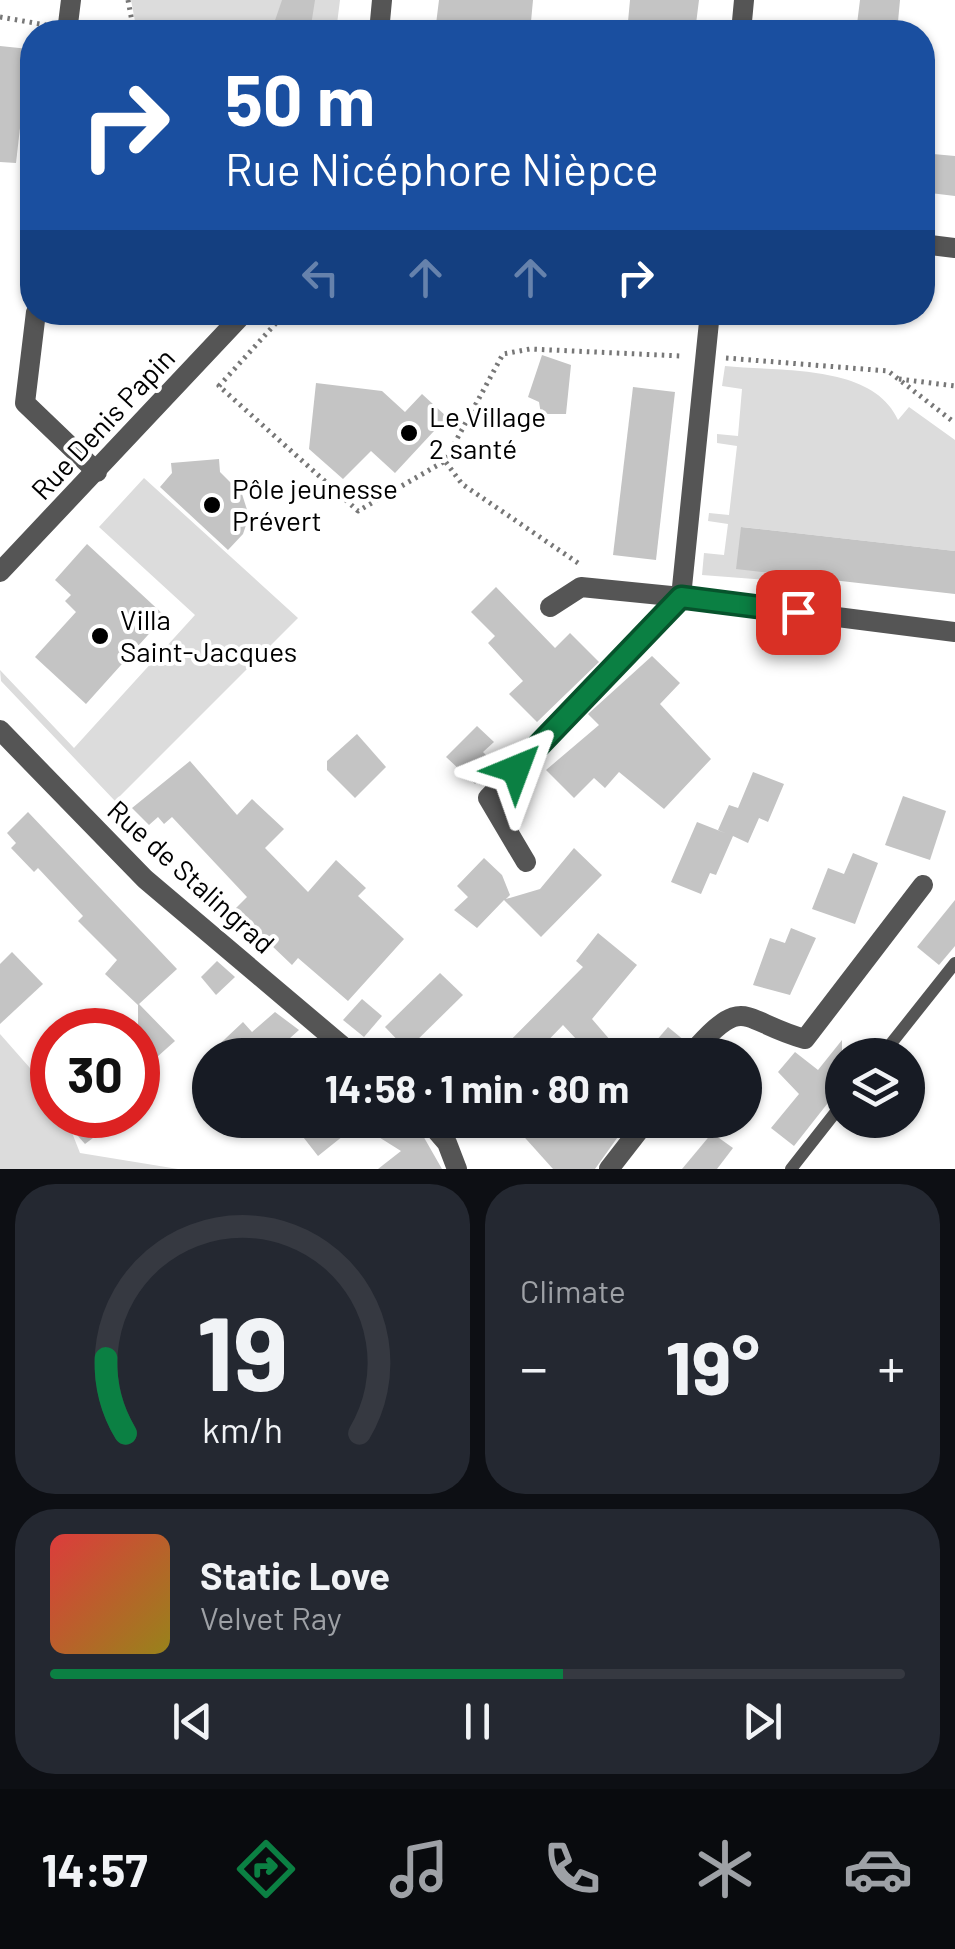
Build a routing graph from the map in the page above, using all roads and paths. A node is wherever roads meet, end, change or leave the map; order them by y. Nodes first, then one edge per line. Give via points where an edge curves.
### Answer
1 (34, 325) edge
2 (233, 325) edge
3 (274, 325) edge
4 (709, 325) edge
5 (706, 357) junction
6 (899, 379) junction
7 (955, 386) edge
8 (955, 424) edge
9 (445, 460) junction
10 (98, 472) junction
11 (578, 564) dead end
12 (0, 572) edge
13 (681, 597) junction
14 (550, 607) dead end
15 (955, 632) edge
16 (0, 730) edge
17 (526, 862) dead end
18 (923, 885) dead end
19 (955, 963) edge
20 (332, 1038) edge
21 (705, 1038) edge
22 (895, 1038) edge
23 (825, 1126) edge
24 (443, 1138) edge
25 (633, 1138) edge
26 (457, 1169) edge
27 (609, 1169) edge
28 (791, 1169) edge

1 - 10 street via 25,404
2 - 10 street, Rue Denis Papin
3 - 9 path via 219,386 358,511
4 - 5 street
5 - 6 path via 888,371
5 - 9 path via 503,354
5 - 13 street
6 - 7 path
6 - 8 path
9 - 11 path via 462,484
10 - 12 street, Rue Denis Papin
13 - 14 street via 581,588
13 - 15 street
13 - 17 street via 488,798
16 - 20 street, Rue de Stalingrad via 145,879
18 - 21 street via 805,1039 753,1015 735,1015
19 - 22 lane
23 - 28 lane
24 - 26 street
25 - 27 street

